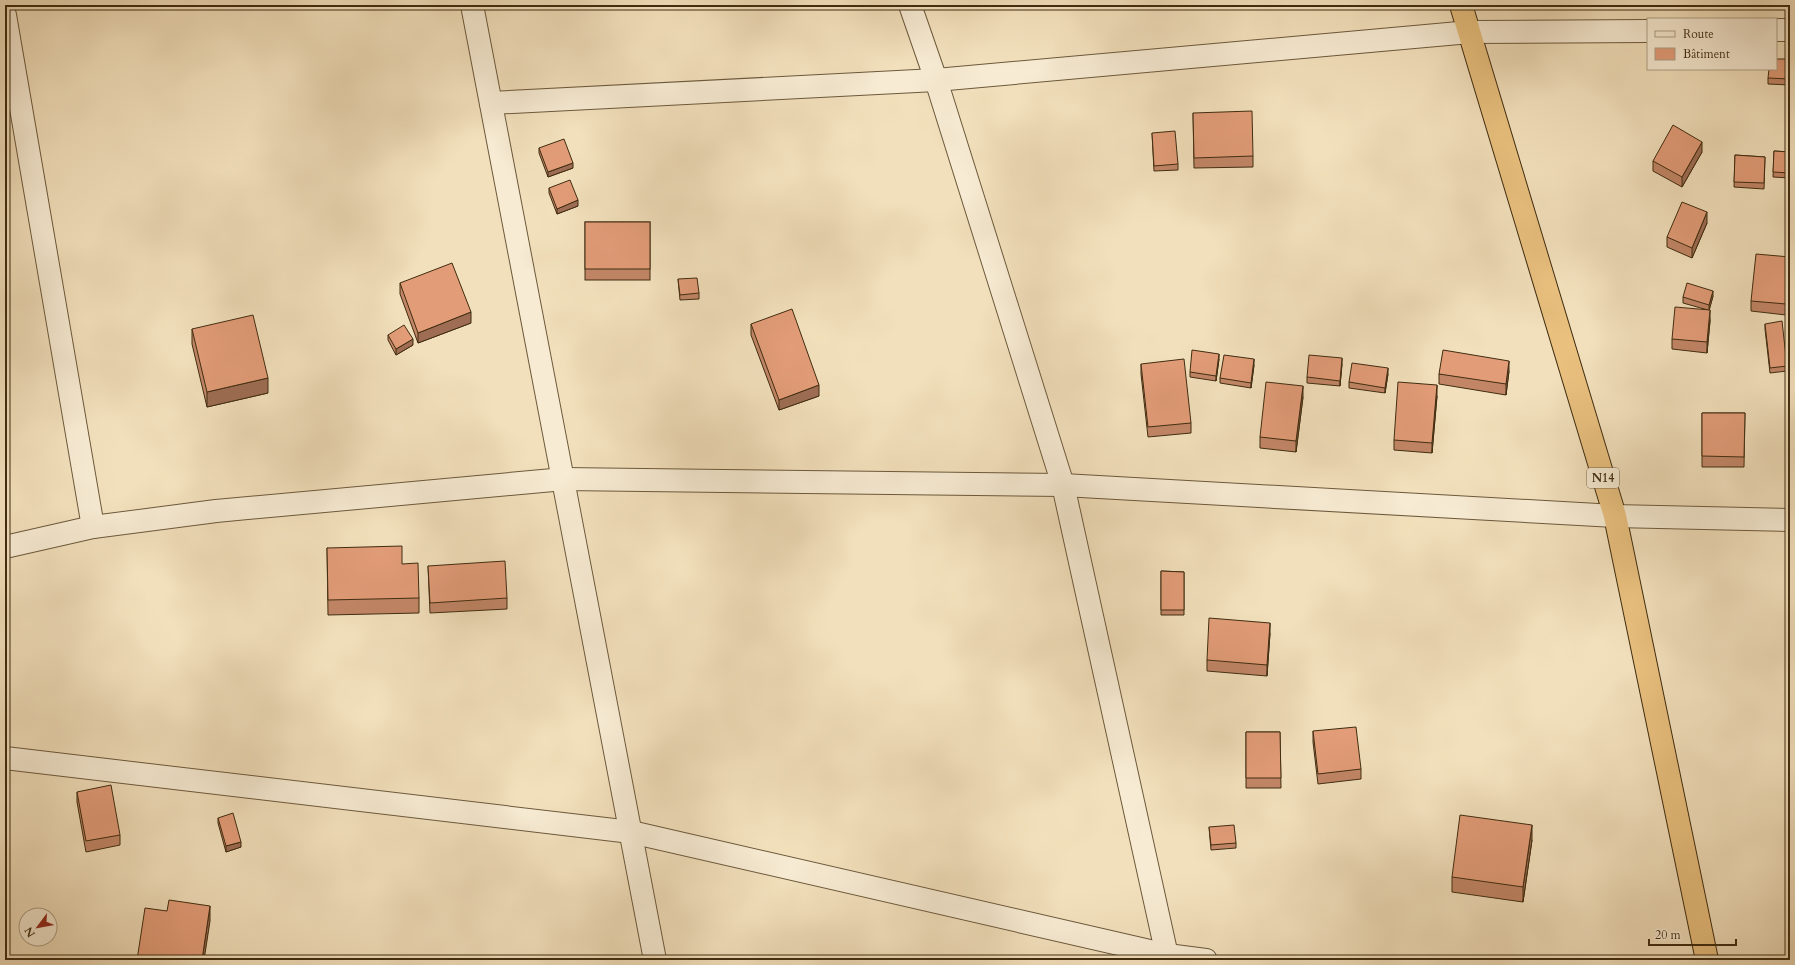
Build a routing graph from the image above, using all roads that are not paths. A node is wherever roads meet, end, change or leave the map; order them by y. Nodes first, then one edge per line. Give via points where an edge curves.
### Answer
1 (472, 5) edge
2 (910, 5) edge
3 (1461, 5) edge
4 (5, 15) edge
5 (1777, 30) edge
6 (1790, 30) edge
7 (1647, 31) edge
8 (1470, 32) junction
9 (936, 80) junction
10 (491, 103) junction
11 (564, 479) junction
12 (1063, 486) junction
13 (1615, 516) junction
14 (1790, 520) edge
15 (93, 527) junction
16 (5, 547) edge
17 (5, 758) edge
18 (631, 832) junction
19 (1168, 958) edge
20 (655, 960) edge
21 (1206, 960) edge
22 (1707, 960) edge

1 - 10 street
2 - 9 street
3 - 8 highway, N14
4 - 15 street
5 - 6 street
7 - 8 street
8 - 9 street
8 - 13 highway, N14
9 - 10 street
9 - 12 street
10 - 11 street
11 - 12 street
11 - 15 street via 216,510
11 - 18 street
12 - 13 street
12 - 19 street
13 - 14 street
13 - 22 highway, N14
15 - 16 street
17 - 18 street
18 - 19 street
18 - 20 street
19 - 21 street

